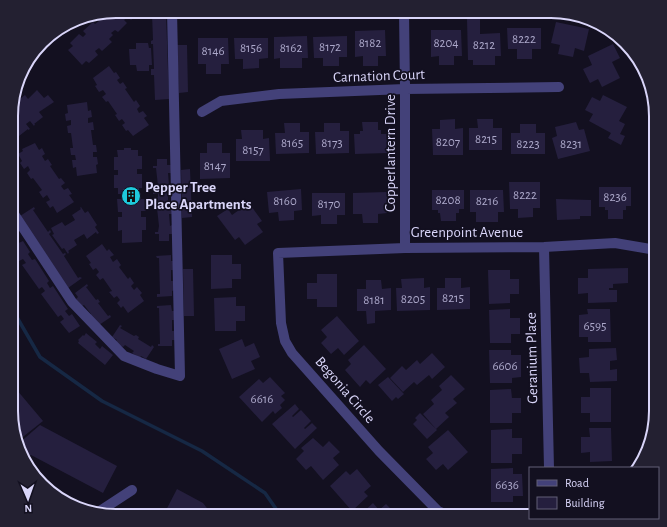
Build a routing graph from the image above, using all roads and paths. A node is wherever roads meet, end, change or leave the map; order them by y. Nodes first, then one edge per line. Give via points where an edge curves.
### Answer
1 (172, 18) edge
2 (404, 18) edge
3 (559, 87) dead end
4 (405, 89) junction
5 (202, 112) dead end
6 (18, 220) edge
7 (544, 247) junction
8 (405, 248) junction
9 (649, 249) edge
10 (278, 253) joint
11 (549, 467) edge
12 (132, 490) dead end
13 (104, 508) edge
14 (436, 509) edge

1 - 6 street via 180,376 124,356 72,302
2 - 4 street, Copperlantern Drive
3 - 4 street, Carnation Court
4 - 5 street, Carnation Court via 279,94 221,101
4 - 8 street, Copperlantern Drive
7 - 8 street, Greenpoint Avenue
7 - 9 street, Greenpoint Avenue via 615,243
7 - 11 street, Geranium Place
8 - 10 street, Greenpoint Avenue
10 - 14 street, Begonia Circle via 281,323 285,341 379,451
12 - 13 street

